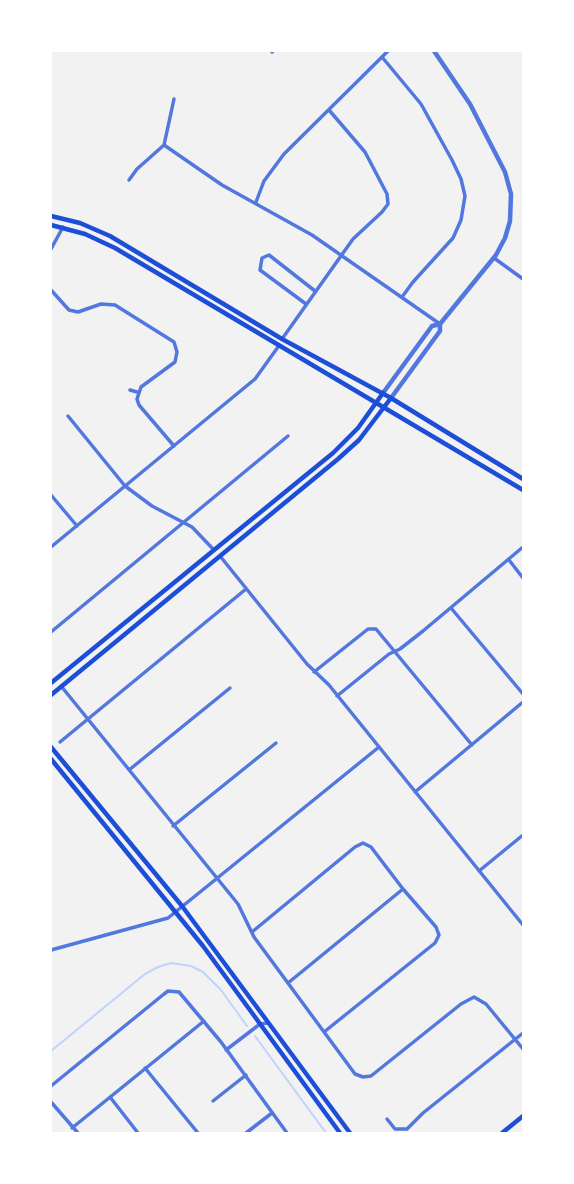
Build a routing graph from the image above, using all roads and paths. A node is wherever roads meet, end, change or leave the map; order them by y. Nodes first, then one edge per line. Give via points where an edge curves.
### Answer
1 (388, 51) edge
2 (435, 51) edge
3 (382, 57) junction
4 (174, 99) dead end
5 (329, 110) junction
6 (164, 145) junction
7 (129, 180) dead end
8 (256, 202) junction
9 (51, 216) edge
10 (65, 219) junction
11 (51, 225) edge
12 (62, 227) junction
13 (51, 250) edge
14 (341, 255) junction
15 (494, 258) junction
16 (523, 279) edge
17 (51, 290) edge
18 (315, 291) junction
19 (402, 297) junction
20 (306, 304) junction
21 (440, 324) junction
22 (282, 339) junction
23 (278, 346) junction
24 (130, 390) dead end
25 (137, 393) junction
26 (383, 393) junction
27 (391, 398) junction
28 (376, 403) junction
29 (384, 408) junction
30 (68, 416) dead end
31 (288, 436) dead end
32 (174, 446) junction
33 (523, 479) edge
34 (125, 486) junction
35 (523, 490) edge
36 (51, 495) edge
37 (184, 522) junction
38 (76, 526) junction
39 (51, 547) edge
40 (523, 547) edge
41 (214, 550) junction
42 (220, 556) junction
43 (509, 560) junction
44 (523, 578) edge
45 (246, 589) junction
46 (452, 608) junction
47 (51, 632) edge
48 (395, 651) junction
49 (314, 672) junction
50 (53, 681) edge
51 (61, 686) junction
52 (230, 688) dead end
53 (523, 694) edge
54 (51, 695) edge
55 (337, 696) junction
56 (523, 702) edge
57 (88, 719) junction
58 (60, 742) dead end
59 (276, 743) dead end
60 (472, 745) junction
61 (51, 747) edge
62 (379, 747) junction
63 (51, 759) edge
64 (129, 770) junction
65 (415, 792) junction
66 (173, 826) junction
67 (523, 835) edge
68 (479, 870) junction
69 (218, 879) junction
70 (403, 889) junction
71 (183, 906) junction
72 (176, 911) junction
73 (523, 925) edge
74 (252, 932) junction
75 (51, 950) edge
76 (288, 983) junction
77 (204, 1021) junction
78 (269, 1023) junction
79 (260, 1024) junction
80 (324, 1032) junction
81 (523, 1033) edge
82 (515, 1040) junction
83 (523, 1049) edge
84 (226, 1050) junction
85 (145, 1068) junction
86 (246, 1076) junction
87 (51, 1087) edge
88 (110, 1097) junction
89 (213, 1101) dead end
90 (51, 1102) edge
91 (272, 1112) junction
92 (523, 1116) edge
93 (387, 1119) dead end
94 (72, 1128) junction
95 (78, 1133) edge
96 (138, 1133) edge
97 (198, 1133) edge
98 (246, 1133) edge
99 (287, 1133) edge
100 (340, 1133) edge
101 (350, 1133) edge
102 (502, 1133) edge

1 - 3 street
2 - 15 street via 470,104 508,181 510,221
3 - 5 street
3 - 19 street via 422,104 461,179 465,196 453,238
4 - 6 street
5 - 8 street via 272,169
5 - 14 street via 360,145 388,199 386,208
6 - 7 street
6 - 8 street
8 - 14 street
9 - 10 main road
10 - 12 main road
10 - 22 main road via 119,241
11 - 12 main road
12 - 13 street
12 - 23 main road via 115,248
14 - 18 street
14 - 19 street
15 - 16 street
15 - 21 street
17 - 25 street via 72,312 115,305 172,339 175,362
18 - 20 street
18 - 20 street via 269,256 262,258 260,270
19 - 21 street
20 - 22 street
21 - 26 street via 432,326
21 - 27 street via 440,331
22 - 26 main road
23 - 28 main road
23 - 32 street via 255,379
24 - 25 street
25 - 32 street via 139,405
26 - 27 main road
26 - 28 main road
27 - 29 main road
27 - 33 main road
28 - 29 main road
28 - 41 main road via 339,447
29 - 35 main road
29 - 42 main road via 345,453
30 - 34 street
31 - 37 street
32 - 34 street
34 - 37 street
34 - 38 street
36 - 38 street
37 - 41 street
37 - 47 street
38 - 39 street
40 - 43 street
41 - 42 main road
41 - 50 main road
42 - 45 street
42 - 51 main road
43 - 44 street
43 - 46 street
45 - 49 street
45 - 57 street
46 - 48 street
46 - 53 street
48 - 49 street via 372,628
48 - 55 street
48 - 60 street
49 - 55 street
50 - 51 main road
51 - 54 main road
51 - 57 street
52 - 64 street
55 - 62 street
56 - 60 street
57 - 58 street
57 - 64 street
59 - 66 street
60 - 65 street
61 - 71 main road
62 - 65 street
62 - 69 street
63 - 72 main road
64 - 66 street
65 - 68 street
66 - 69 street
67 - 68 street
68 - 73 street
69 - 71 street
69 - 74 street
70 - 74 street via 371,846 363,843
70 - 76 street
70 - 80 street via 436,927 438,938
71 - 72 street
71 - 78 main road
72 - 75 street via 152,924
72 - 79 main road
74 - 76 street
76 - 80 street
77 - 84 street
77 - 85 street
77 - 87 street via 184,995 164,994
78 - 79 street
78 - 101 main road
79 - 84 street
79 - 100 main road
80 - 82 street via 355,1074 363,1077 371,1076 474,997 486,1004
81 - 82 street
82 - 83 street
82 - 93 street via 407,1129 396,1129
84 - 86 street
85 - 88 street
85 - 97 street
86 - 89 street
86 - 91 street
88 - 94 street
88 - 96 street
90 - 94 street
91 - 98 street
91 - 99 street
92 - 102 main road
94 - 95 street

